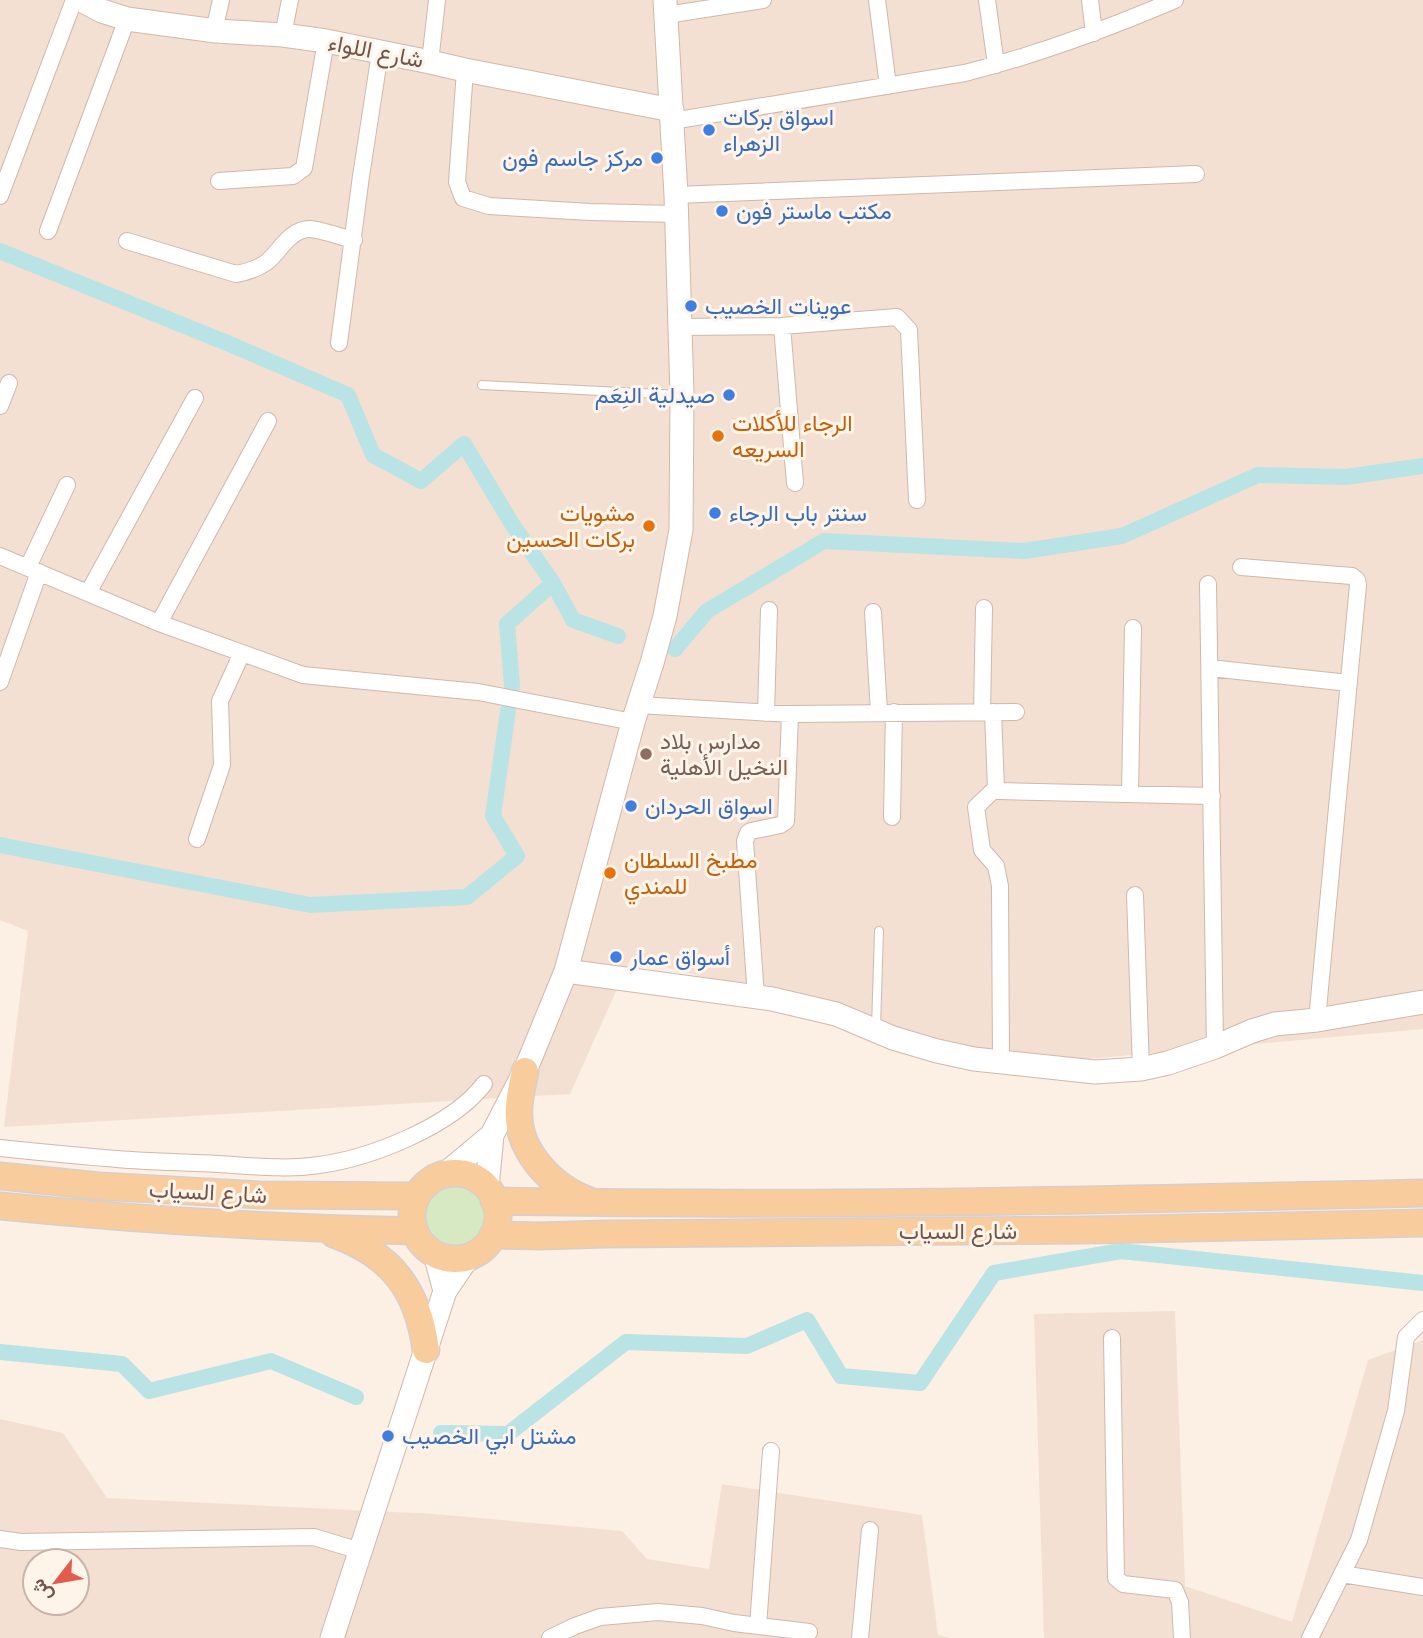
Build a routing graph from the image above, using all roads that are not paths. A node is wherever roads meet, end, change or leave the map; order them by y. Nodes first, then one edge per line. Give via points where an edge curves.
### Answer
1 (74, 0) edge
2 (221, 0) edge
3 (290, 0) edge
4 (437, 0) edge
5 (763, 0) edge
6 (877, 0) edge
7 (988, 0) edge
8 (1090, 0) edge
9 (1175, 0) edge
10 (96, 4) edge
11 (666, 7) edge
12 (127, 19) junction
13 (214, 31) junction
14 (1094, 33) junction
15 (283, 35) junction
16 (326, 41) junction
17 (380, 53) junction
18 (430, 62) junction
19 (996, 65) junction
20 (465, 70) junction
21 (888, 86) junction
22 (672, 116) junction
23 (1196, 174) dead end
24 (219, 181) dead end
25 (0, 196) edge
26 (676, 204) junction
27 (48, 231) dead end
28 (354, 240) junction
29 (127, 241) dead end
30 (782, 326) junction
31 (679, 327) junction
32 (339, 343) dead end
33 (9, 383) dead end
34 (482, 385) dead end
35 (682, 395) junction
36 (195, 398) dead end
37 (0, 406) edge
38 (268, 421) dead end
39 (795, 483) dead end
40 (68, 485) dead end
41 (917, 500) dead end
42 (0, 556) edge
43 (1241, 567) dead end
44 (34, 570) junction
45 (1208, 584) dead end
46 (88, 593) junction
47 (984, 608) dead end
48 (769, 610) dead end
49 (873, 612) dead end
50 (159, 623) junction
51 (1133, 628) dead end
52 (242, 653) junction
53 (1210, 668) junction
54 (0, 682) edge
55 (1349, 683) junction
56 (886, 712) junction
57 (987, 712) junction
58 (1016, 712) dead end
59 (636, 713) junction
60 (766, 713) junction
61 (790, 714) junction
62 (996, 788) junction
63 (1130, 794) junction
64 (1212, 796) junction
65 (892, 817) dead end
66 (197, 839) dead end
67 (1135, 895) dead end
68 (879, 931) dead end
69 (566, 971) junction
70 (756, 997) junction
71 (1423, 1002) edge
72 (1317, 1020) junction
73 (876, 1031) junction
74 (1216, 1046) junction
75 (1001, 1062) junction
76 (1141, 1069) junction
77 (525, 1071) junction
78 (484, 1084) dead end
79 (492, 1135) junction
80 (0, 1148) edge
81 (444, 1175) junction
82 (0, 1176) edge
83 (1423, 1193) edge
84 (491, 1194) junction
85 (417, 1196) junction
86 (595, 1203) junction
87 (0, 1206) edge
88 (1423, 1223) edge
89 (308, 1229) junction
90 (415, 1231) junction
91 (493, 1235) junction
92 (435, 1254) junction
93 (468, 1257) junction
94 (445, 1291) junction
95 (1423, 1320) edge
96 (1112, 1338) dead end
97 (426, 1350) junction
98 (771, 1451) dead end
99 (870, 1530) dead end
100 (0, 1539) edge
101 (360, 1551) junction
102 (1342, 1574) junction
103 (1423, 1587) edge
104 (758, 1626) junction
105 (809, 1632) dead end
106 (331, 1638) edge
107 (550, 1638) edge
108 (860, 1638) edge
109 (1182, 1638) edge
110 (1310, 1638) edge

1 - 25 street
2 - 13 street
3 - 15 street
4 - 18 street
5 - 11 street
6 - 21 street
7 - 19 street
8 - 14 street
9 - 14 street
10 - 12 main road, شارع اللواء
11 - 22 main road
12 - 13 main road, شارع اللواء
12 - 27 street
13 - 15 main road, شارع اللواء
14 - 19 street
15 - 16 main road, شارع اللواء
16 - 17 main road, شارع اللواء
16 - 24 street via 304,168 293,176
17 - 18 main road, شارع اللواء
17 - 28 street
18 - 20 main road, شارع اللواء
19 - 21 street
20 - 22 main road, شارع اللواء
20 - 26 street via 457,182 463,198 489,206 590,212
21 - 22 street
22 - 26 main road
23 - 26 street
26 - 31 main road
28 - 29 street via 310,229 289,237 254,270 236,274
28 - 32 street
30 - 31 street
30 - 39 street
30 - 41 street via 897,317 909,330
31 - 35 main road
33 - 37 street
34 - 35 lane
35 - 59 main road via 681,530 665,616
36 - 46 street
38 - 50 street
40 - 44 street
42 - 44 street
43 - 55 street via 1357,580
44 - 46 street
44 - 54 street
45 - 53 street
46 - 50 street
47 - 57 street
48 - 60 street
49 - 56 street
50 - 52 street
51 - 63 street
52 - 59 street via 303,675
52 - 66 street via 220,701 222,765
53 - 55 street
53 - 64 street
55 - 72 street
56 - 57 street
56 - 61 street
56 - 65 street
57 - 58 street
57 - 62 street
59 - 60 street
59 - 69 main road
60 - 61 street
61 - 70 street via 786,821 751,831 745,841
62 - 63 street
62 - 75 street via 976,807 982,850 996,866 1000,886
63 - 64 street
64 - 74 street
67 - 76 street
68 - 73 lane
69 - 70 main road
69 - 77 main road
70 - 73 main road via 836,1014
71 - 72 main road
72 - 74 main road via 1275,1024
73 - 75 main road via 937,1051
74 - 76 main road
75 - 76 main road via 1095,1072
77 - 79 main road
77 - 86 main road via 518,1109 522,1139 554,1180
78 - 80 street via 455,1111 418,1134 320,1165 117,1160
79 - 81 main road
79 - 84 main road
81 - 84 main road via 467,1175
81 - 85 main road via 433,1179
82 - 85 main road, شارع السياب via 259,1195
83 - 86 main road, شارع السياب via 907,1203
84 - 86 main road, شارع السياب
84 - 91 main road via 497,1218
85 - 90 main road via 412,1219
87 - 89 main road, شارع السياب
88 - 91 main road, شارع السياب
89 - 90 main road, شارع السياب
89 - 97 main road via 353,1240 390,1267 415,1305
90 - 92 main road
91 - 93 main road
92 - 93 main road
92 - 94 main road
93 - 94 main road
94 - 97 main road
95 - 102 street via 1406,1337 1396,1411 1359,1540
96 - 109 street via 1116,1578 1123,1584 1175,1590
97 - 101 main road
98 - 104 street
99 - 108 street
100 - 101 street via 314,1537
101 - 106 main road
102 - 103 street
102 - 110 street
104 - 105 street
104 - 107 street via 658,1612 600,1617

